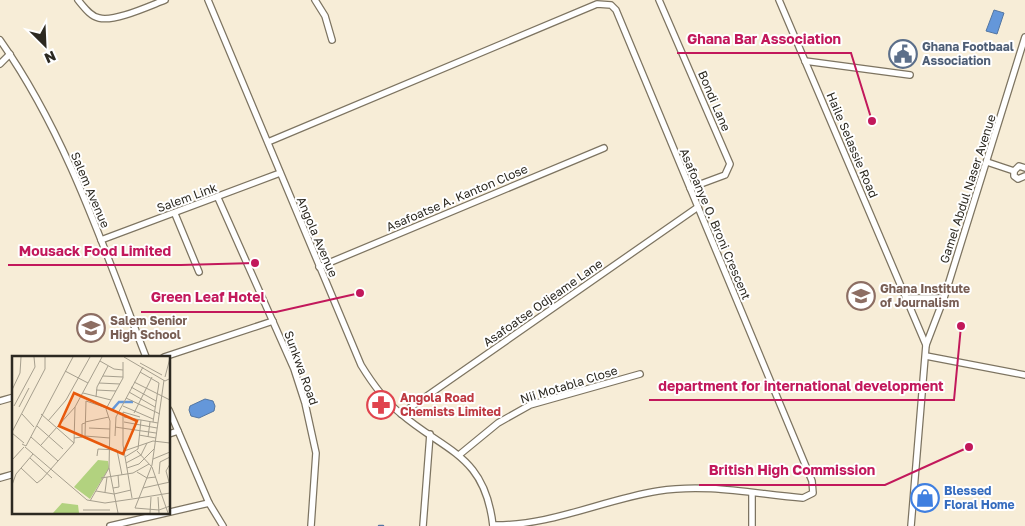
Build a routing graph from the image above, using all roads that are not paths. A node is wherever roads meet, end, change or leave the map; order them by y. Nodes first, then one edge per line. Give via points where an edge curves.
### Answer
1 (78, 0) edge
2 (165, 0) edge
3 (208, 0) edge
4 (316, 0) edge
5 (659, 0) edge
6 (779, 0) edge
7 (1025, 37) edge
8 (0, 40) edge
9 (332, 40) dead end
10 (10, 54) junction
11 (805, 61) junction
12 (0, 64) edge
13 (910, 75) dead end
14 (268, 142) junction
15 (604, 148) dead end
16 (987, 162) junction
17 (1025, 168) edge
18 (1014, 171) junction
19 (280, 173) junction
20 (1025, 176) edge
21 (690, 188) junction
22 (218, 198) junction
23 (698, 207) junction
24 (175, 214) junction
25 (101, 240) junction
26 (319, 267) junction
27 (199, 272) dead end
28 (906, 298) junction
29 (944, 298) junction
30 (272, 321) junction
31 (926, 345) junction
32 (146, 356) edge
33 (167, 356) edge
34 (926, 356) junction
35 (640, 374) dead end
36 (1025, 375) edge
37 (170, 412) edge
38 (401, 414) junction
39 (178, 431) junction
40 (170, 434) edge
41 (430, 434) junction
42 (459, 455) junction
43 (752, 493) junction
44 (209, 503) junction
45 (170, 512) edge
46 (162, 514) edge
47 (110, 526) edge
48 (223, 526) edge
49 (311, 526) edge
50 (423, 526) edge
51 (493, 526) edge
52 (752, 526) edge
53 (911, 526) edge

1 - 2 street via 88,12 99,18 113,18
3 - 14 street, Angola Avenue
4 - 9 street
5 - 21 street, Bondi Lane via 730,164 725,175
6 - 11 street, Haile Selassie Road
7 - 16 street, Gamel Abdul Naser Avenue
8 - 10 street, Salem Avenue
10 - 12 street
10 - 25 street, Salem Avenue via 50,122
11 - 13 street
11 - 28 street, Haile Selassie Road
14 - 19 street, Angola Avenue
14 - 21 street, Asafoanye O. Broni Crescent via 606,3 616,10
15 - 26 street, Asafoatse A. Kanton Close
16 - 18 street
16 - 29 street, Gamel Abdul Naser Avenue
17 - 18 street via 1019,166
18 - 20 street via 1016,178
19 - 22 street, Salem Link
19 - 26 street, Angola Avenue
21 - 23 street, Asafoanye O. Broni Crescent
22 - 24 street, Salem Link
22 - 30 street, Sunkwa Road
23 - 38 street, Asafoatse Odjeame Lane
23 - 43 street, Asafoanye O. Broni Crescent via 812,481 813,493 803,498
24 - 25 street, Salem Link
24 - 27 street
25 - 32 street, Salem Avenue
26 - 38 street, Angola Avenue via 361,366 385,399
28 - 29 street
28 - 31 street, Haile Selassie Road
29 - 31 street, Gamel Abdul Naser Avenue
30 - 33 street
30 - 49 street, Sunkwa Road via 294,369 313,434 316,460
31 - 34 street, Gamel Abdul Naser Avenue
34 - 36 street
34 - 53 street, Gamel Abdul Naser Avenue
35 - 42 street, Nii Motabla Close via 530,405 498,423
37 - 39 street
38 - 41 street, Angola Avenue
39 - 40 street
39 - 44 street
41 - 42 street, Angola Avenue
41 - 50 street
42 - 51 street, Angola Avenue via 481,482
43 - 51 street, Asafoanye O. Broni Crescent via 710,488 676,489 528,524
43 - 52 street
44 - 45 street
44 - 48 street
46 - 47 street

